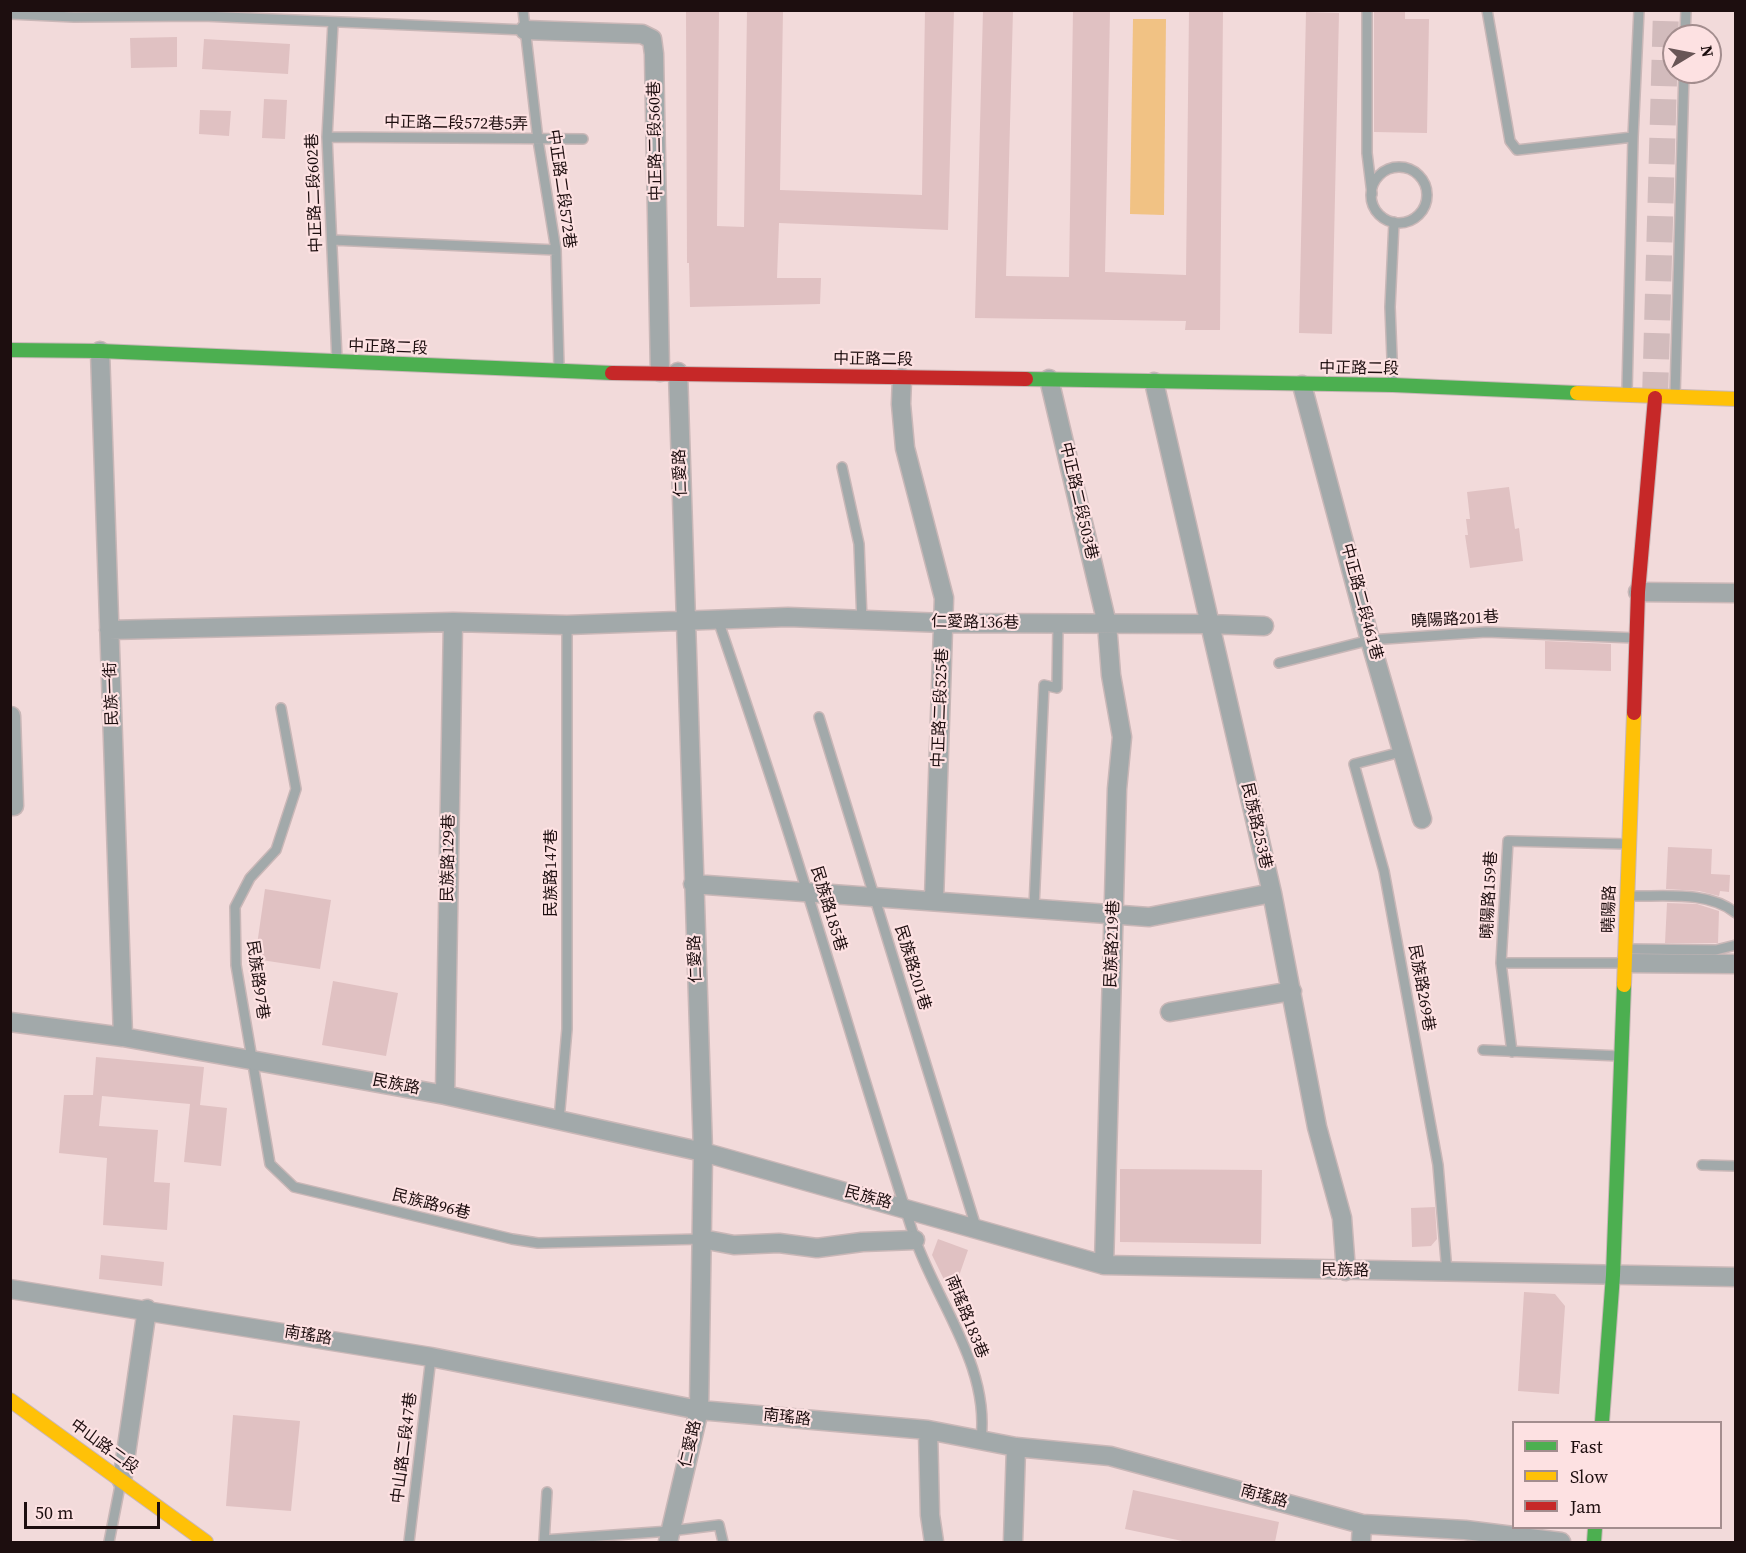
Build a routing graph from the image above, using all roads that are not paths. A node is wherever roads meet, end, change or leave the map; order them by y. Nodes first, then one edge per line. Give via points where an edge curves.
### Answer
1 (523, 10) edge
2 (1367, 10) edge
3 (1487, 10) edge
4 (1639, 10) edge
5 (203, 13) edge
6 (10, 14) edge
7 (74, 14) edge
8 (333, 23) junction
9 (525, 30) junction
10 (1684, 84) edge
11 (327, 137) junction
12 (1633, 137) junction
13 (584, 139) dead end
14 (538, 140) junction
15 (1372, 194) junction
16 (1394, 222) junction
17 (332, 240) junction
18 (556, 250) junction
19 (10, 350) edge
20 (100, 351) junction
21 (337, 362) junction
22 (559, 372) junction
23 (669, 372) junction
24 (902, 378) junction
25 (1049, 379) junction
26 (1154, 382) junction
27 (1302, 385) junction
28 (1393, 385) junction
29 (1627, 396) junction
30 (1654, 398) junction
31 (1674, 398) junction
32 (1736, 399) edge
33 (842, 466) dead end
34 (1638, 592) junction
35 (1736, 592) edge
36 (718, 620) junction
37 (862, 621) junction
38 (453, 622) junction
39 (686, 622) junction
40 (944, 623) junction
41 (1058, 624) junction
42 (1107, 624) junction
43 (1208, 624) junction
44 (567, 625) junction
45 (1264, 626) dead end
46 (109, 630) junction
47 (1636, 638) junction
48 (1370, 640) junction
49 (1279, 663) dead end
50 (281, 708) dead end
51 (11, 716) edge
52 (819, 717) dead end
53 (1405, 751) junction
54 (10, 806) edge
55 (1422, 819) dead end
56 (1628, 844) junction
57 (693, 884) junction
58 (808, 892) junction
59 (1272, 893) junction
60 (874, 896) junction
61 (1627, 896) junction
62 (934, 900) junction
63 (1034, 907) junction
64 (1113, 912) junction
65 (1736, 913) edge
66 (1736, 945) edge
67 (1625, 956) junction
68 (1501, 963) junction
69 (1736, 964) edge
70 (1292, 991) junction
71 (1170, 1012) dead end
72 (10, 1022) edge
73 (123, 1037) junction
74 (1483, 1050) dead end
75 (1512, 1052) junction
76 (1622, 1056) junction
77 (254, 1059) junction
78 (445, 1095) junction
79 (559, 1120) junction
80 (703, 1152) junction
81 (1702, 1165) dead end
82 (1736, 1166) edge
83 (906, 1208) junction
84 (976, 1227) junction
85 (702, 1239) junction
86 (915, 1240) junction
87 (1104, 1265) junction
88 (1346, 1271) junction
89 (1447, 1272) junction
90 (1613, 1275) junction
91 (1736, 1277) edge
92 (10, 1289) edge
93 (147, 1309) junction
94 (431, 1357) junction
95 (10, 1400) edge
96 (699, 1410) junction
97 (1602, 1421) edge
98 (928, 1430) junction
99 (981, 1440) junction
100 (1016, 1447) junction
101 (122, 1481) junction
102 (547, 1492) dead end
103 (1362, 1524) junction
104 (669, 1537) edge
105 (544, 1541) edge
106 (109, 1542) edge
107 (206, 1542) edge
108 (409, 1542) edge
109 (723, 1542) edge
110 (934, 1542) edge
111 (1013, 1542) edge
112 (1361, 1542) edge
113 (1561, 1542) edge

1 - 9 lane, 中正路二段572巷
2 - 15 lane via 1367,153
3 - 12 lane via 1510,141 1516,150
4 - 12 lane
5 - 7 lane
5 - 8 lane
6 - 7 lane
8 - 9 lane
8 - 11 lane, 中正路二段602巷
9 - 14 lane, 中正路二段572巷
9 - 23 street, 中正路二段560巷 via 642,34 652,39
10 - 31 lane
11 - 14 lane, 中正路二段572巷5弄
11 - 17 lane, 中正路二段602巷
12 - 29 lane
13 - 14 lane, 中正路二段572巷5弄
14 - 18 lane, 中正路二段572巷
15 - 16 lane via 1380,215
15 - 16 lane via 1377,178 1390,168 1407,168 1421,177 1427,193 1423,209 1410,220
16 - 28 lane via 1390,307
17 - 18 lane
17 - 21 lane, 中正路二段602巷
18 - 22 lane, 中正路二段572巷
19 - 20 street, 中正路二段
20 - 21 street, 中正路二段
20 - 46 street, 民族一街
21 - 22 street, 中正路二段
22 - 23 street, 中正路二段
23 - 24 street, 中正路二段
23 - 39 street, 仁愛路
24 - 25 street, 中正路二段
24 - 40 street, 中正路二段525巷 via 904,448 937,563
25 - 26 street, 中正路二段
25 - 42 street, 中正路二段503巷
26 - 27 street, 中正路二段
26 - 43 street, 民族路253巷
27 - 28 street, 中正路二段
27 - 48 street, 中正路二段461巷
28 - 29 street, 中正路二段
29 - 30 street, 中正路二段
30 - 31 street, 中正路二段
30 - 34 street, 曉陽路
31 - 32 street, 中正路二段
33 - 37 lane via 859,544
34 - 35 street
34 - 47 street, 曉陽路
36 - 37 street, 仁愛路136巷 via 788,617
36 - 39 street, 仁愛路136巷
36 - 58 lane, 民族路185巷
37 - 40 street, 仁愛路136巷
38 - 44 street, 仁愛路136巷
38 - 46 street, 仁愛路136巷
38 - 78 street, 民族路129巷
39 - 44 street, 仁愛路136巷
39 - 57 street, 仁愛路
40 - 41 street, 仁愛路136巷
40 - 62 street, 中正路二段525巷
41 - 42 street, 仁愛路136巷
41 - 63 lane via 1057,688 1044,685
42 - 43 street, 仁愛路136巷
42 - 64 street, 民族路219巷 via 1122,738
43 - 45 street, 仁愛路136巷
43 - 59 street, 民族路253巷
44 - 79 lane, 民族路147巷 via 567,1029
46 - 73 street, 民族一街
47 - 48 lane, 曉陽路201巷 via 1486,632
47 - 56 street, 曉陽路
48 - 49 lane, 曉陽路201巷
48 - 53 street, 中正路二段461巷
50 - 77 lane, 民族路97巷 via 296,789 276,849 250,878 235,907 236,964
51 - 54 street via 14,806
52 - 60 lane, 民族路201巷
53 - 55 street, 中正路二段461巷
53 - 89 lane, 民族路269巷 via 1354,764 1384,871 1438,1165
56 - 61 street, 曉陽路
56 - 68 lane, 曉陽路159巷 via 1509,841
57 - 58 street
57 - 80 street, 仁愛路
58 - 60 street
58 - 83 lane, 民族路185巷
59 - 64 street via 1149,916
59 - 70 street, 民族路253巷
60 - 62 street
60 - 84 lane, 民族路201巷
61 - 65 lane via 1711,899
61 - 67 street, 曉陽路
62 - 63 street
63 - 64 street
64 - 87 street, 民族路219巷
66 - 67 lane, 曉陽路159巷 via 1716,950
67 - 68 lane, 曉陽路159巷
67 - 69 street
67 - 76 street, 曉陽路
68 - 75 lane, 曉陽路159巷
70 - 71 street
70 - 88 street, 民族路253巷 via 1317,1127 1342,1218
72 - 73 street, 民族路
73 - 77 street, 民族路
74 - 75 lane
75 - 76 lane
76 - 90 street, 曉陽路
77 - 78 street, 民族路
77 - 85 lane, 民族路96巷 via 270,1164 294,1187 538,1243
78 - 79 street, 民族路
79 - 80 street, 民族路
80 - 83 street, 民族路
80 - 85 street, 仁愛路
81 - 82 lane
83 - 84 street, 民族路
83 - 86 lane, 南瑤路183巷
84 - 87 street, 民族路
85 - 86 street via 734,1245 779,1243 817,1248
85 - 96 street, 仁愛路
86 - 99 lane, 南瑤路183巷 via 960,1333 976,1383
87 - 88 street, 民族路
88 - 89 street, 民族路
89 - 90 street, 民族路
90 - 91 street, 民族路
90 - 97 street, 曉陽路
92 - 93 street, 南瑤路
93 - 94 street, 南瑤路
93 - 101 street
94 - 96 street, 南瑤路
94 - 108 lane, 中山路二段47巷
95 - 101 street, 中山路二段
96 - 98 street, 南瑤路
96 - 104 street, 仁愛路
98 - 99 street, 南瑤路
98 - 110 street
99 - 100 street, 南瑤路
100 - 103 street, 南瑤路 via 1110,1456
100 - 111 street
101 - 106 lane
101 - 107 street, 中山路二段
102 - 105 lane
103 - 112 street
103 - 113 street, 南瑤路 via 1465,1530
104 - 105 lane
104 - 109 lane via 719,1525

